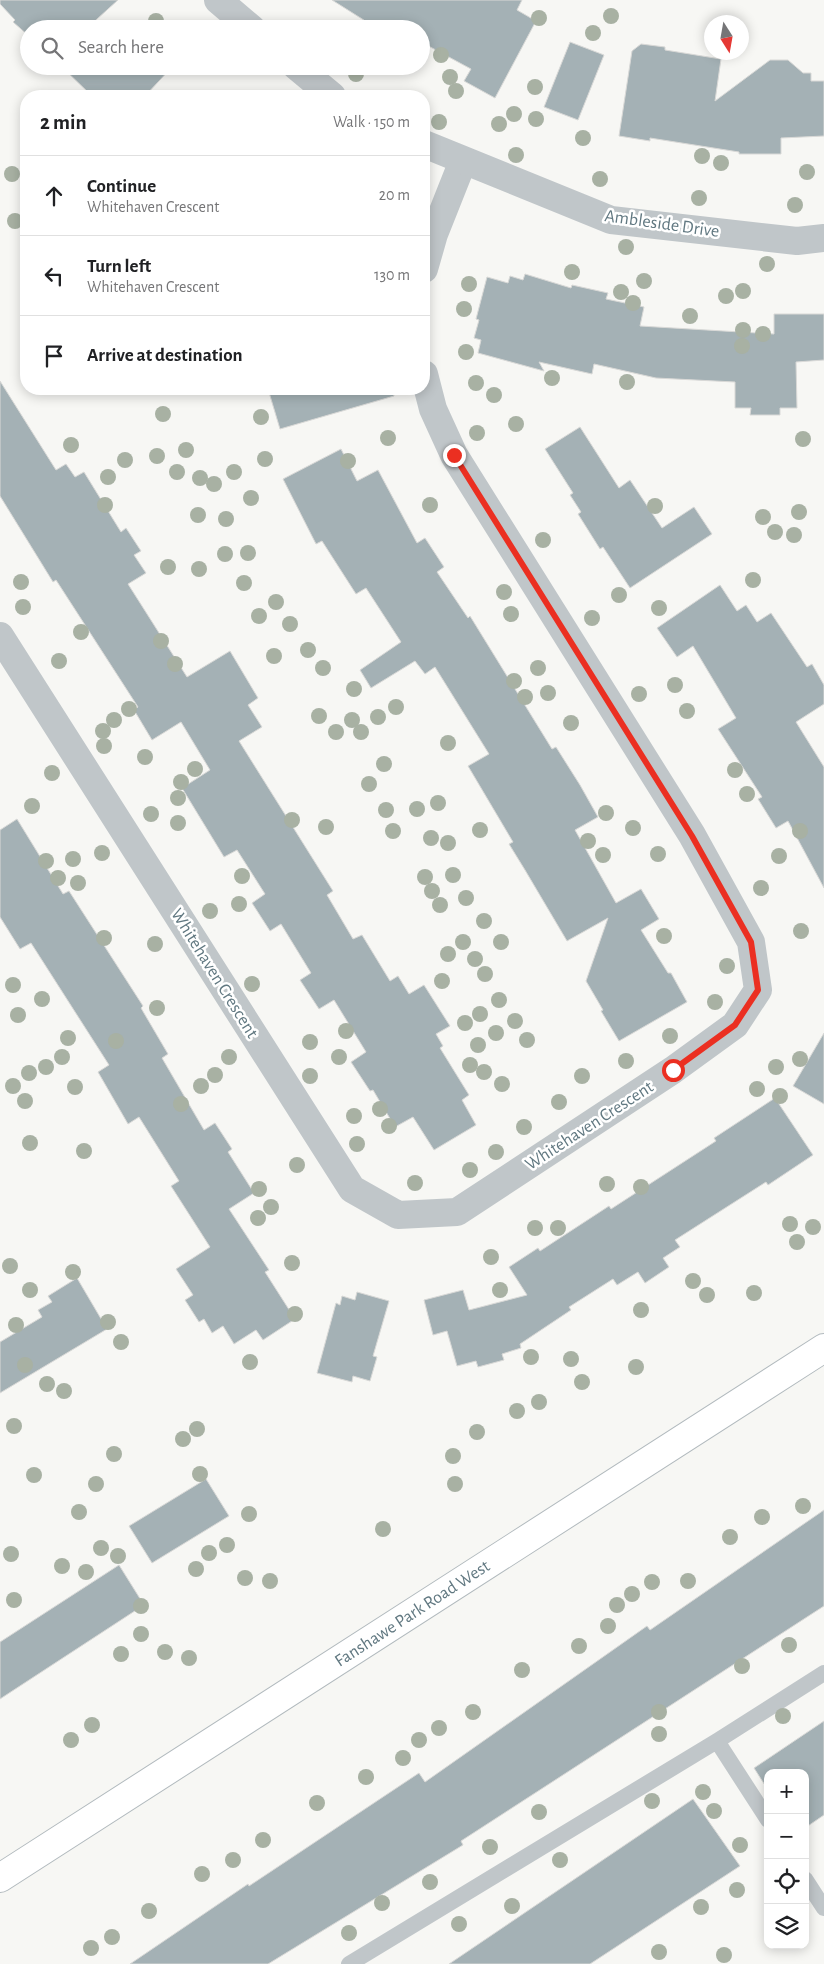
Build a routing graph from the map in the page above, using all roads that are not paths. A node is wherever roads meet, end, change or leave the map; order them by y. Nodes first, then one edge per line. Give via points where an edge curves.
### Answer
1 (218, 0) edge
2 (241, 20) edge
3 (307, 75) edge
4 (325, 90) edge
5 (430, 147) edge
6 (463, 161) junction
7 (824, 238) edge
8 (430, 248) edge
9 (429, 395) edge
10 (0, 636) edge
11 (824, 1348) edge
12 (824, 1673) edge
13 (717, 1741) junction
14 (764, 1814) edge
15 (0, 1878) edge
16 (809, 1885) edge
17 (824, 1908) edge
18 (348, 1964) edge

1 - 2 street
3 - 4 street
5 - 6 street, Ambleside Drive
6 - 7 street, Ambleside Drive via 611,220 797,241
6 - 8 street
9 - 10 street, Whitehaven Crescent via 454,455 692,836 751,942 758,990 735,1025 673,1070 457,1212 398,1215 352,1189
11 - 15 main road, Fanshawe Park Road West
12 - 13 lane
13 - 14 lane
13 - 18 lane
16 - 17 lane

